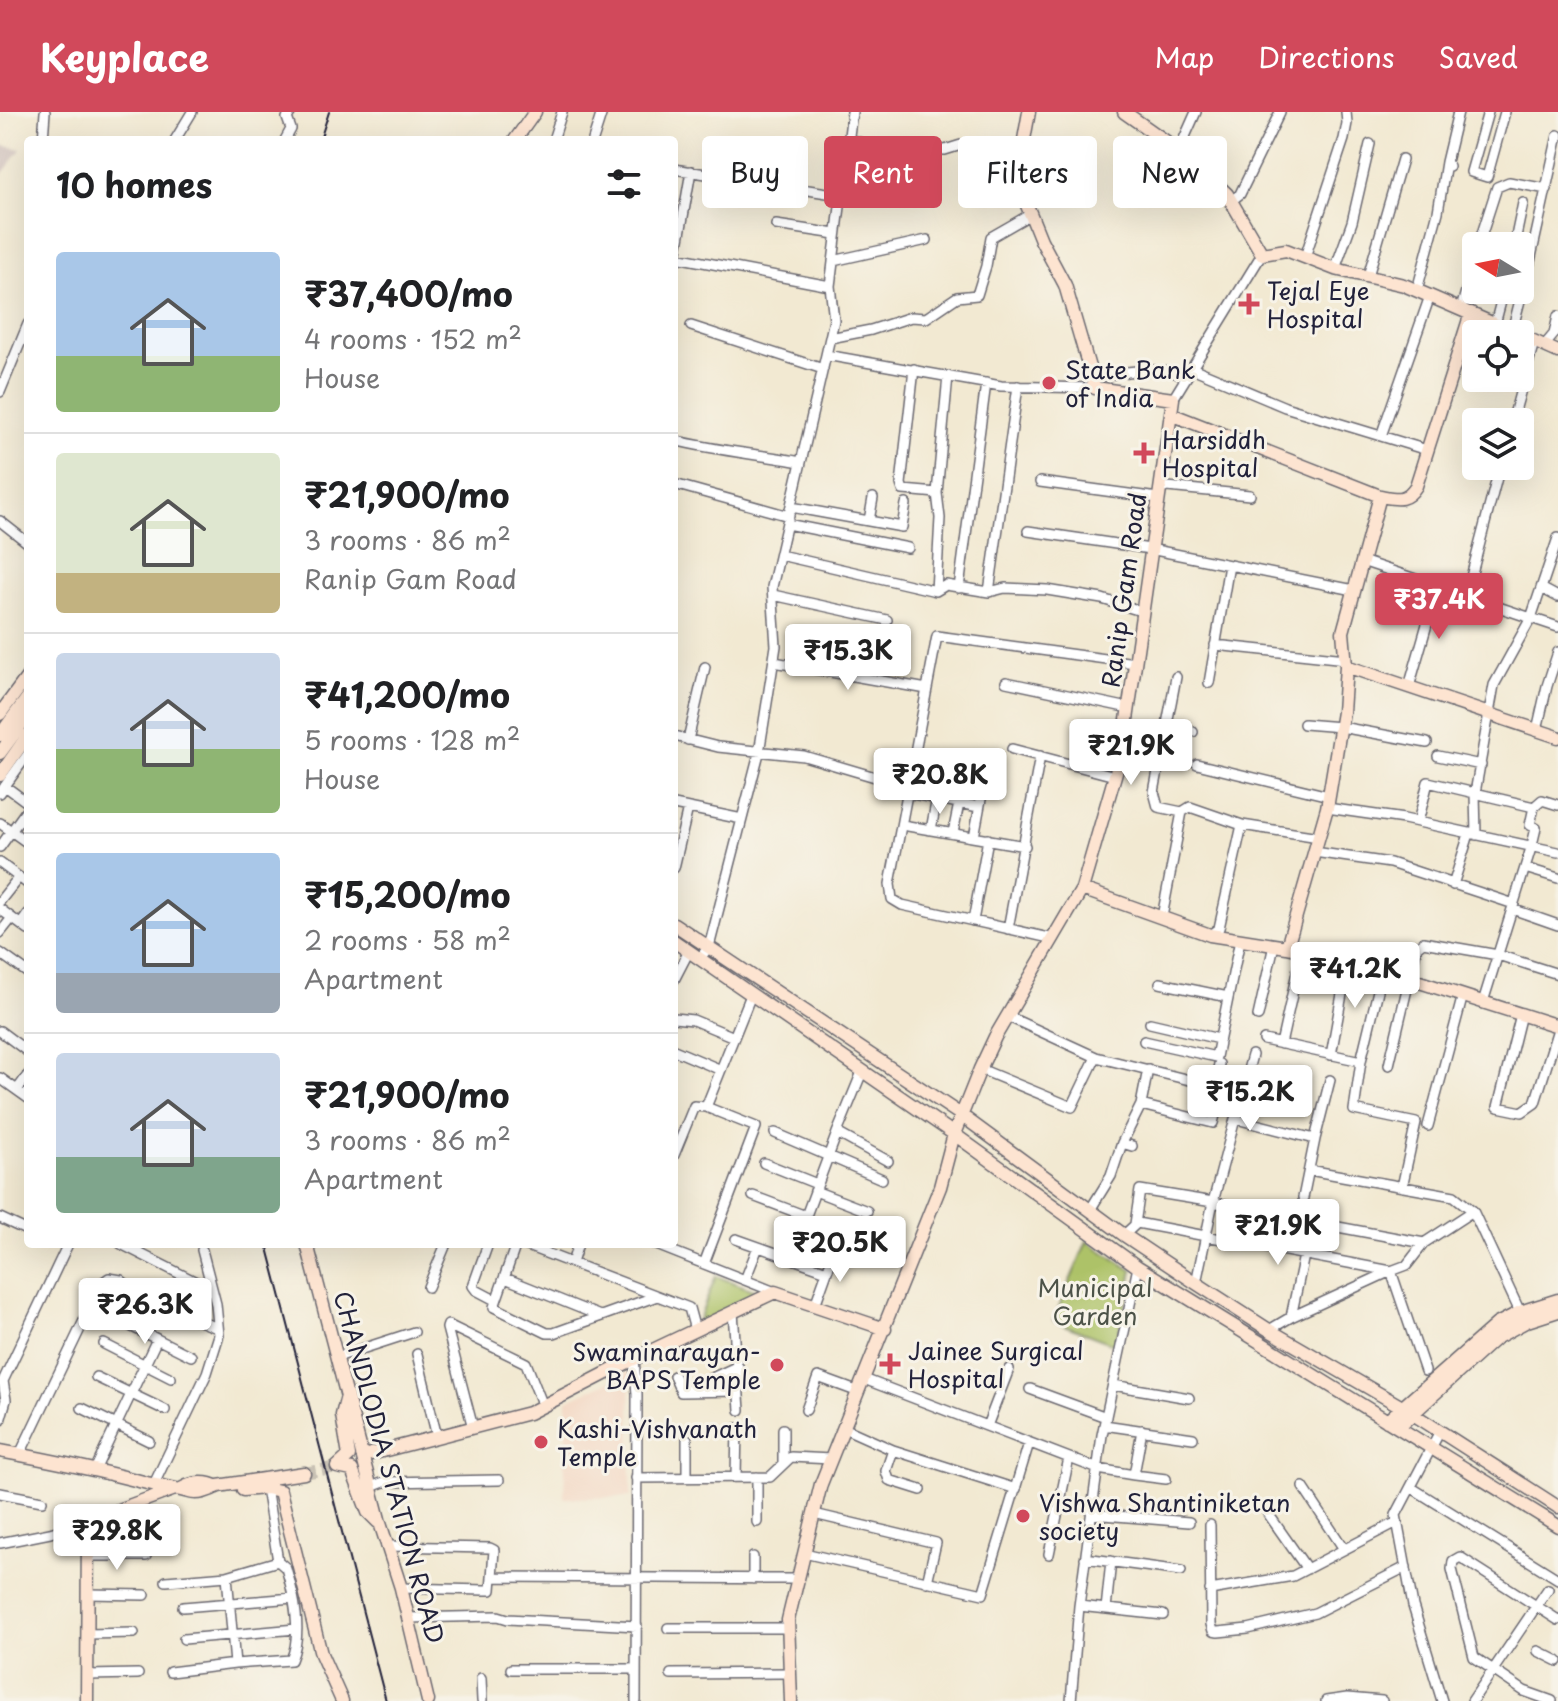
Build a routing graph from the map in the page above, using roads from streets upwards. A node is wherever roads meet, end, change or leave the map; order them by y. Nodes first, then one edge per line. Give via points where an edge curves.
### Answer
1 (45, 112) edge
2 (192, 112) edge
3 (291, 112) edge
4 (535, 112) edge
5 (562, 112) edge
6 (602, 112) edge
7 (852, 112) edge
8 (1029, 112) edge
9 (1124, 112) edge
10 (1196, 112) edge
11 (1280, 112) edge
12 (1346, 112) edge
13 (1458, 112) edge
14 (1488, 112) edge
15 (1505, 112) edge
16 (1558, 135) edge
17 (43, 136) edge
18 (177, 136) edge
19 (287, 136) edge
20 (518, 136) edge
21 (554, 136) edge
22 (594, 136) edge
23 (848, 136) edge
24 (1026, 136) edge
25 (1159, 136) edge
26 (1185, 136) edge
27 (1370, 144) dead end
28 (1402, 159) dead end
29 (678, 169) edge
30 (691, 171) junction
31 (1547, 189) junction
32 (824, 192) edge
33 (1227, 194) edge
34 (1231, 201) junction
35 (1523, 203) dead end
36 (839, 208) edge
37 (1028, 208) edge
38 (1031, 214) junction
39 (776, 225) dead end
40 (1483, 232) edge
41 (1517, 232) edge
42 (836, 234) junction
43 (927, 240) dead end
44 (678, 243) edge
45 (1262, 254) junction
46 (1305, 257) junction
47 (678, 261) edge
48 (833, 261) junction
49 (1335, 269) junction
50 (1368, 276) junction
51 (830, 286) junction
52 (1417, 290) junction
53 (1430, 296) junction
54 (1467, 304) edge
55 (1466, 311) junction
56 (1558, 316) edge
57 (1486, 320) edge
58 (1519, 320) edge
59 (691, 326) dead end
60 (24, 335) edge
61 (830, 338) junction
62 (1534, 342) edge
63 (1539, 344) junction
64 (1558, 352) edge
65 (826, 355) junction
66 (823, 369) junction
67 (914, 369) junction
68 (1190, 372) junction
69 (948, 376) junction
70 (986, 383) junction
71 (1093, 383) junction
72 (1018, 386) junction
73 (0, 392) edge
74 (1173, 399) junction
75 (1517, 408) edge
76 (1171, 414) junction
77 (1381, 436) junction
78 (678, 441) edge
79 (1427, 450) junction
80 (801, 462) junction
81 (1496, 480) edge
82 (1040, 482) dead end
83 (678, 485) edge
84 (937, 493) junction
85 (1158, 494) junction
86 (1250, 495) dead end
87 (1380, 496) junction
88 (873, 498) dead end
89 (906, 504) dead end
90 (789, 516) junction
91 (0, 521) edge
92 (869, 521) junction
93 (1028, 531) dead end
94 (1558, 538) edge
95 (24, 540) edge
96 (908, 548) dead end
97 (1150, 549) junction
98 (780, 555) junction
99 (1362, 561) junction
100 (1229, 565) junction
101 (1438, 586) junction
102 (959, 588) junction
103 (1541, 588) junction
104 (1354, 590) junction
105 (936, 591) junction
106 (989, 592) junction
107 (773, 595) junction
108 (1466, 596) junction
109 (1558, 597) edge
110 (1141, 611) junction
111 (1531, 618) junction
112 (887, 620) dead end
113 (1558, 627) edge
114 (1215, 645) junction
115 (1558, 652) edge
116 (774, 662) junction
117 (1135, 663) junction
118 (1346, 663) junction
119 (705, 667) dead end
120 (1176, 677) dead end
121 (24, 681) edge
122 (1006, 682) dead end
123 (1209, 683) dead end
124 (1409, 687) junction
125 (927, 689) junction
126 (24, 702) edge
127 (1129, 708) junction
128 (0, 714) edge
129 (1490, 715) junction
130 (24, 720) edge
131 (1304, 724) dead end
132 (1167, 727) junction
133 (1341, 727) junction
134 (1537, 730) junction
135 (1193, 732) dead end
136 (0, 735) edge
137 (678, 737) edge
138 (1558, 737) edge
139 (688, 740) junction
140 (24, 743) edge
141 (1427, 743) dead end
142 (1012, 749) dead end
143 (0, 753) edge
144 (759, 753) junction
145 (1040, 756) junction
146 (1438, 756) dead end
147 (24, 762) edge
148 (1197, 764) dead end
149 (913, 765) junction
150 (1481, 765) junction
151 (942, 770) junction
152 (965, 774) junction
153 (1115, 776) junction
154 (2, 784) edge
155 (908, 790) junction
156 (1475, 793) junction
157 (936, 799) junction
158 (24, 802) edge
159 (1328, 802) junction
160 (958, 803) junction
161 (1558, 805) edge
162 (678, 806) edge
163 (979, 807) junction
164 (1534, 807) junction
165 (688, 808) junction
166 (24, 811) edge
167 (1182, 812) junction
168 (742, 819) junction
169 (1418, 822) junction
170 (0, 823) edge
171 (902, 825) junction
172 (1242, 825) junction
173 (931, 830) junction
174 (11, 831) junction
175 (953, 833) junction
176 (1472, 834) junction
177 (974, 837) junction
178 (1319, 837) junction
179 (988, 839) junction
180 (24, 840) edge
181 (1532, 845) junction
182 (1025, 846) junction
183 (0, 847) edge
184 (678, 851) edge
185 (1314, 852) junction
186 (1558, 852) edge
187 (0, 863) edge
188 (1525, 868) junction
189 (24, 878) edge
190 (1558, 878) edge
191 (1453, 885) junction
192 (1082, 889) junction
193 (0, 901) edge
194 (1513, 906) junction
195 (0, 909) edge
196 (1162, 917) junction
197 (12, 918) junction
198 (24, 921) edge
199 (973, 921) junction
200 (1558, 925) edge
201 (678, 927) edge
202 (1008, 929) junction
203 (0, 933) edge
204 (1210, 935) junction
205 (1054, 939) junction
206 (1240, 940) junction
207 (678, 944) edge
208 (1281, 946) junction
209 (709, 947) junction
210 (1302, 950) junction
211 (0, 953) edge
212 (694, 955) junction
213 (1498, 955) junction
214 (1348, 961) junction
215 (24, 969) edge
216 (1383, 970) junction
217 (1558, 974) edge
218 (678, 975) edge
219 (1409, 978) junction
220 (1160, 983) dead end
221 (751, 995) junction
222 (1463, 995) junction
223 (1228, 997) junction
224 (1483, 1002) junction
225 (1521, 1014) junction
226 (1258, 1016) dead end
227 (1009, 1017) junction
228 (678, 1018) edge
229 (1150, 1023) dead end
230 (1558, 1028) edge
231 (0, 1032) edge
232 (734, 1037) junction
233 (1219, 1039) junction
234 (1264, 1040) dead end
235 (1144, 1041) dead end
236 (1281, 1044) junction
237 (24, 1049) edge
238 (678, 1052) edge
239 (1252, 1055) dead end
240 (1331, 1055) junction
241 (1096, 1057) junction
242 (1361, 1061) junction
243 (1219, 1064) dead end
244 (1389, 1065) dead end
245 (980, 1069) junction
246 (1148, 1069) junction
247 (721, 1070) junction
248 (862, 1072) junction
249 (1248, 1072) junction
250 (0, 1078) edge
251 (24, 1080) edge
252 (1330, 1080) dead end
253 (1296, 1084) dead end
254 (1214, 1086) junction
255 (17, 1090) junction
256 (24, 1095) edge
257 (1141, 1105) junction
258 (706, 1107) junction
259 (961, 1115) junction
260 (678, 1117) edge
261 (1236, 1119) junction
262 (687, 1120) junction
263 (1428, 1126) dead end
264 (775, 1133) dead end
265 (837, 1133) junction
266 (954, 1134) junction
267 (1315, 1139) junction
268 (678, 1144) edge
269 (829, 1155) junction
270 (888, 1161) dead end
271 (764, 1163) dead end
272 (1309, 1170) junction
273 (882, 1179) dead end
274 (1402, 1187) junction
275 (816, 1188) junction
276 (753, 1196) dead end
277 (1303, 1198) dead end
278 (1213, 1202) junction
279 (1090, 1210) junction
280 (867, 1211) dead end
281 (1473, 1211) junction
282 (806, 1216) junction
283 (0, 1218) edge
284 (1311, 1222) junction
285 (1135, 1224) junction
286 (24, 1229) edge
287 (1124, 1235) junction
288 (1207, 1236) junction
289 (736, 1239) dead end
290 (856, 1241) dead end
291 (1424, 1243) junction
292 (758, 1247) junction
293 (62, 1248) edge
294 (129, 1248) edge
295 (308, 1248) edge
296 (444, 1248) edge
297 (487, 1248) edge
298 (515, 1248) edge
299 (533, 1248) edge
300 (577, 1248) edge
301 (664, 1248) edge
302 (202, 1250) dead end
303 (834, 1252) dead end
304 (1304, 1255) junction
305 (572, 1263) junction
306 (704, 1264) junction
307 (1138, 1267) junction
308 (827, 1271) junction
309 (1391, 1271) junction
310 (505, 1278) junction
311 (745, 1280) junction
312 (1196, 1283) junction
313 (428, 1287) dead end
314 (212, 1290) junction
315 (775, 1292) junction
316 (657, 1296) junction
317 (495, 1300) junction
318 (1558, 1300) edge
319 (815, 1305) junction
320 (1558, 1311) edge
321 (733, 1312) junction
322 (1520, 1312) junction
323 (600, 1316) junction
324 (1291, 1317) junction
325 (116, 1319) dead end
326 (217, 1328) junction
327 (885, 1329) junction
328 (695, 1330) junction
329 (1269, 1330) junction
330 (414, 1332) dead end
331 (157, 1339) junction
332 (104, 1344) dead end
333 (417, 1354) dead end
334 (191, 1356) dead end
335 (337, 1357) junction
336 (634, 1359) junction
337 (145, 1364) junction
338 (738, 1366) junction
339 (1009, 1369) dead end
340 (1425, 1371) dead end
341 (674, 1376) dead end
342 (96, 1377) dead end
343 (171, 1378) dead end
344 (864, 1379) junction
345 (1113, 1385) junction
346 (1030, 1389) dead end
347 (739, 1391) junction
348 (681, 1392) junction
349 (859, 1392) junction
350 (131, 1394) junction
351 (347, 1396) junction
352 (1189, 1398) dead end
353 (543, 1406) junction
354 (82, 1408) dead end
355 (165, 1410) dead end
356 (740, 1410) dead end
357 (806, 1410) dead end
358 (1407, 1410) junction
359 (0, 1421) edge
360 (1105, 1421) junction
361 (1392, 1424) junction
362 (116, 1425) junction
363 (987, 1426) junction
364 (473, 1428) junction
365 (737, 1428) dead end
366 (844, 1428) junction
367 (783, 1429) dead end
368 (1142, 1430) junction
369 (1440, 1431) junction
370 (437, 1437) junction
371 (1193, 1438) dead end
372 (687, 1439) dead end
373 (149, 1441) dead end
374 (1029, 1443) junction
375 (1431, 1448) junction
376 (893, 1450) junction
377 (0, 1451) edge
378 (20, 1454) junction
379 (363, 1456) junction
380 (1069, 1458) junction
381 (831, 1459) junction
382 (783, 1464) junction
383 (1098, 1469) junction
384 (95, 1470) junction
385 (304, 1473) tunnel mouth
386 (1134, 1475) junction
387 (687, 1476) junction
388 (736, 1476) junction
389 (757, 1477) junction
390 (636, 1478) junction
391 (1166, 1479) dead end
392 (499, 1480) dead end
393 (154, 1484) junction
394 (218, 1486) junction
395 (371, 1487) junction
396 (1303, 1487) dead end
397 (181, 1488) junction
398 (266, 1488) junction
399 (1412, 1488) junction
400 (1016, 1489) junction
401 (921, 1490) dead end
402 (0, 1493) edge
403 (42, 1501) dead end
404 (1558, 1507) edge
405 (1267, 1512) dead end
406 (814, 1514) junction
407 (1092, 1514) junction
408 (88, 1521) junction
409 (757, 1522) dead end
410 (1189, 1522) dead end
411 (1397, 1522) junction
412 (380, 1523) junction
413 (1210, 1525) dead end
414 (1558, 1526) edge
415 (0, 1543) edge
416 (386, 1546) junction
417 (1344, 1549) junction
418 (804, 1553) junction
419 (1049, 1554) dead end
420 (87, 1556) junction
421 (146, 1556) dead end
422 (753, 1557) dead end
423 (1085, 1558) junction
424 (278, 1561) junction
425 (1111, 1561) junction
426 (1406, 1567) junction
427 (1307, 1569) junction
428 (1181, 1571) dead end
429 (227, 1576) junction
430 (492, 1577) junction
431 (636, 1578) junction
432 (753, 1579) junction
433 (798, 1579) junction
434 (1558, 1579) edge
435 (166, 1581) dead end
436 (927, 1582) junction
437 (401, 1588) junction
438 (1548, 1589) dead end
439 (1210, 1590) junction
440 (87, 1594) junction
441 (145, 1595) dead end
442 (293, 1598) junction
443 (230, 1604) junction
444 (1079, 1606) junction
445 (183, 1607) dead end
446 (1536, 1607) junction
447 (1106, 1609) junction
448 (1163, 1615) dead end
449 (407, 1618) junction
450 (1558, 1620) edge
451 (637, 1626) junction
452 (668, 1628) dead end
453 (788, 1628) junction
454 (296, 1629) junction
455 (134, 1633) dead end
456 (87, 1634) junction
457 (232, 1634) junction
458 (184, 1639) dead end
459 (1538, 1651) dead end
460 (1558, 1661) edge
461 (235, 1664) junction
462 (511, 1669) dead end
463 (636, 1669) junction
464 (1493, 1670) junction
465 (170, 1672) dead end
466 (790, 1673) junction
467 (138, 1674) dead end
468 (671, 1674) dead end
469 (87, 1675) junction
470 (481, 1678) dead end
471 (87, 1701) edge
472 (342, 1701) edge
473 (428, 1701) edge
474 (482, 1701) edge
475 (636, 1701) edge
476 (791, 1701) edge
477 (1071, 1701) edge
478 (1326, 1701) edge
479 (1382, 1701) edge
480 (1442, 1701) edge
481 (1472, 1701) edge
482 (1552, 1701) edge

1 - 17 street
2 - 18 street
3 - 19 street
4 - 20 street
5 - 21 street
6 - 22 street
7 - 23 street
8 - 24 street
9 - 25 street
10 - 26 street
11 - 34 street via 1240,194
12 - 46 street via 1344,139
13 - 52 street
14 - 15 street via 1471,172 1487,177
16 - 31 street
27 - 49 street
28 - 50 street
29 - 30 street
30 - 32 street
30 - 44 street
31 - 40 street via 1509,182 1497,187
31 - 58 street
33 - 34 street
34 - 45 street
35 - 41 street
36 - 42 street
37 - 38 street
38 - 61 street via 991,237 977,295 957,297 926,318 911,317
38 - 71 street via 1065,285
39 - 42 street
42 - 48 street
43 - 48 street
45 - 46 street via 1286,250
45 - 68 street
46 - 49 street
47 - 51 street
48 - 51 street
49 - 50 street
50 - 52 street
51 - 61 street
52 - 53 street
53 - 55 street
53 - 77 street
54 - 55 street
55 - 57 street
55 - 79 street
56 - 63 street via 1554,334
59 - 66 street
60 - 73 street
61 - 65 street
62 - 63 street
63 - 64 street
63 - 75 street
65 - 66 street
65 - 67 street
66 - 80 street
67 - 69 street
67 - 84 street via 901,484 903,490
68 - 71 street via 1150,370
68 - 74 street
68 - 77 street
69 - 70 street
69 - 84 street
70 - 72 street
70 - 102 street
71 - 72 street
71 - 74 street
72 - 106 street
74 - 76 street, Ranip Gam Road
76 - 85 street, Ranip Gam Road
76 - 87 street
77 - 79 street
78 - 80 street
79 - 87 street via 1410,496
80 - 90 street
81 - 108 street
82 - 85 street
83 - 90 street
84 - 105 street
85 - 86 street via 1167,487
85 - 97 street, Ranip Gam Road
87 - 99 street
88 - 92 street
89 - 92 street via 902,527
90 - 92 street
90 - 96 street
90 - 98 street
91 - 95 street
93 - 97 street
94 - 103 street
97 - 100 street
97 - 110 street, Ranip Gam Road
98 - 105 street
98 - 107 street
99 - 101 street
99 - 104 street
100 - 104 street
100 - 114 street
101 - 108 street
101 - 124 street
102 - 105 street via 946,585
102 - 106 street
103 - 109 street
103 - 111 street
104 - 118 street via 1343,632
106 - 110 street via 1047,590
107 - 112 street
107 - 116 street
108 - 111 street
110 - 117 street, Ranip Gam Road
111 - 113 street
111 - 129 street via 1494,685
114 - 118 street
114 - 123 street
115 - 134 street
116 - 125 street
116 - 144 street
117 - 125 street via 937,636
117 - 127 street, Ranip Gam Road
118 - 124 street
118 - 133 street
119 - 139 street
120 - 132 street
121 - 128 street
122 - 127 street
124 - 129 street
125 - 149 street
126 - 136 street
127 - 153 street, Ranip Gam Road
129 - 134 street
129 - 150 street
130 - 143 street
131 - 133 street
132 - 135 street
132 - 167 street via 1154,792 1158,807
133 - 141 street
133 - 159 street
134 - 138 street
137 - 139 street
139 - 144 street
140 - 154 street
142 - 145 street
144 - 155 street via 804,756
144 - 168 street
145 - 153 street
145 - 182 street
146 - 150 street
147 - 154 street
148 - 159 street
149 - 151 street
149 - 155 street
150 - 156 street
151 - 152 street
151 - 157 street
152 - 160 street
152 - 163 street via 989,778
153 - 192 street, Ranip Gam Road
154 - 158 street
155 - 157 street
155 - 171 street
156 - 164 street
156 - 169 street via 1428,782
156 - 176 street
157 - 160 street
157 - 173 street
159 - 169 street
159 - 178 street
160 - 163 street
160 - 175 street
161 - 164 street via 1542,800
162 - 165 street
163 - 177 street
164 - 181 street
165 - 168 street
165 - 184 street
166 - 174 street
167 - 172 street via 1190,807
167 - 196 street
168 - 209 street
169 - 176 street
170 - 174 street
171 - 173 street
171 - 199 street via 892,899
172 - 178 street
172 - 204 street via 1219,928
173 - 175 street
174 - 180 street
174 - 183 street
175 - 177 street
176 - 181 street
176 - 191 street
177 - 179 street
178 - 185 street
179 - 182 street
179 - 199 street
181 - 186 street
181 - 188 street
182 - 202 street
185 - 191 street via 1390,863
185 - 208 street
187 - 189 street
188 - 190 street
188 - 194 street
189 - 193 street
191 - 194 street
192 - 196 street
192 - 205 street, Ranip Gam Road
194 - 200 street
194 - 213 street
195 - 197 street
196 - 204 street
197 - 198 street
197 - 203 street
199 - 202 street
201 - 209 street
202 - 205 street
204 - 206 street
205 - 227 street, Ranip Gam Road
206 - 208 street
206 - 223 street
207 - 212 street
208 - 210 street
208 - 226 street
209 - 212 street
209 - 259 street
210 - 214 street
210 - 236 street
211 - 215 street
212 - 218 street
212 - 221 street
213 - 217 street
213 - 219 street via 1423,942
213 - 224 street
214 - 216 street
214 - 240 street
216 - 219 street
216 - 242 street
219 - 222 street
219 - 244 street
220 - 223 street
221 - 232 street
221 - 248 street
222 - 224 street
222 - 263 street
223 - 233 street
224 - 225 street
225 - 230 street
225 - 230 street via 1498,1107 1522,1112 1535,1103
227 - 241 street
227 - 245 street, Ranip Gam Road
228 - 232 street
229 - 233 street
231 - 237 street
232 - 247 street
233 - 235 street via 1216,1057
234 - 236 street
236 - 240 street
238 - 247 street
239 - 249 street
240 - 242 street
241 - 245 street via 1072,1107
241 - 246 street
242 - 274 street via 1354,1110 1416,1123
243 - 254 street
245 - 259 street, Ranip Gam Road
246 - 254 street
246 - 257 street
247 - 258 street
248 - 265 street
248 - 266 street
249 - 253 street
249 - 261 street
250 - 255 street
251 - 255 street
252 - 267 street
254 - 257 street via 1222,1088 1213,1123
255 - 256 street
257 - 279 street via 1127,1144
258 - 262 street via 694,1106
258 - 306 street via 756,1127
259 - 266 street, Ranip Gam Road
259 - 279 street
260 - 262 street
261 - 267 street
261 - 278 street
262 - 268 street
264 - 269 street
265 - 269 street
265 - 270 street
266 - 307 street
266 - 327 street, Ranip Gam Road via 944,1175
267 - 272 street
269 - 273 street
269 - 275 street
271 - 275 street
272 - 274 street
272 - 277 street
274 - 281 street via 1454,1196
275 - 280 street
275 - 282 street
276 - 282 street
278 - 284 street
278 - 285 street via 1140,1190
278 - 288 street
279 - 287 street
281 - 291 street
281 - 322 street
282 - 290 street via 804,1221
283 - 286 street
284 - 291 street
284 - 304 street
285 - 287 street
285 - 288 street
287 - 312 street
288 - 304 street
288 - 312 street
289 - 292 street
291 - 309 street via 1407,1265
292 - 308 street
292 - 311 street
293 - 359 street via 3,1381 6,1400
294 - 314 street
295 - 335 street, CHANDLODIA STATION ROAD
296 - 313 street
297 - 317 street via 473,1286
298 - 310 street
299 - 305 street
300 - 305 street
301 - 306 street
302 - 314 street
303 - 308 street
304 - 309 street
304 - 324 street
305 - 316 street
306 - 311 street
307 - 345 street
307 - 361 street
308 - 319 street
309 - 324 street
309 - 340 street
310 - 317 street
310 - 323 street
311 - 315 street
312 - 329 street
314 - 326 street
315 - 319 street
315 - 321 street
316 - 323 street
316 - 328 street via 689,1308
317 - 323 street via 495,1308 547,1333
318 - 322 street
319 - 327 street
320 - 358 street via 1496,1338
321 - 328 street
321 - 338 street
322 - 358 street via 1468,1347
324 - 329 street
325 - 331 street
326 - 378 street via 109,1278
326 - 393 street via 207,1373
327 - 344 street, Ranip Gam Road
328 - 336 street
329 - 358 street
330 - 335 street
331 - 334 street
331 - 337 street
332 - 337 street
333 - 370 street
335 - 351 street, CHANDLODIA STATION ROAD
336 - 353 street
336 - 390 street
337 - 343 street
337 - 350 street
338 - 347 street
338 - 348 street
339 - 363 street
341 - 348 street
342 - 350 street
344 - 349 street, Ranip Gam Road
344 - 363 street
345 - 352 street
345 - 360 street
346 - 360 street
347 - 348 street
347 - 356 street
349 - 357 street via 818,1377
349 - 366 street, Ranip Gam Road
350 - 355 street
350 - 362 street
351 - 379 street, CHANDLODIA STATION ROAD
351 - 412 street via 342,1415 349,1454 337,1467 352,1470 368,1513
353 - 364 street
353 - 364 street via 526,1363 448,1325
354 - 362 street
358 - 361 street
358 - 369 street
360 - 368 street
360 - 383 street
361 - 375 street
362 - 373 street
362 - 384 street
363 - 374 street
364 - 370 street
365 - 388 street
366 - 376 street
366 - 381 street, Ranip Gam Road
367 - 382 street
368 - 371 street
368 - 386 street
369 - 375 street
369 - 404 street
370 - 379 street
372 - 387 street
374 - 380 street
374 - 400 street
375 - 399 street
375 - 414 street
376 - 400 street
376 - 401 street via 886,1471 889,1480
377 - 378 street
378 - 384 street
379 - 395 street, CHANDLODIA STATION ROAD
380 - 383 street
380 - 419 street
381 - 382 street via 791,1457
381 - 406 street, Ranip Gam Road
382 - 389 street via 770,1477
383 - 386 street
383 - 407 street
384 - 393 street
385 - 394 street
386 - 391 street
387 - 388 street
387 - 390 street
388 - 389 street
389 - 409 street
390 - 431 street
392 - 395 street via 384,1482
393 - 397 street
394 - 397 street via 190,1493
394 - 398 street via 227,1492
395 - 412 street, CHANDLODIA STATION ROAD
396 - 417 street
397 - 408 street
398 - 424 street
398 - 472 street via 280,1491 321,1654
399 - 411 street
399 - 434 street
400 - 436 street via 983,1594
402 - 403 street
405 - 427 street
406 - 418 street, Ranip Gam Road
406 - 436 street via 936,1543
407 - 410 street
407 - 423 street
408 - 415 street
408 - 420 street
411 - 417 street
411 - 426 street
412 - 416 street, CHANDLODIA STATION ROAD
413 - 439 street
416 - 430 street via 490,1548
416 - 437 street, CHANDLODIA STATION ROAD
417 - 427 street
418 - 433 street, Ranip Gam Road
418 - 436 street
420 - 421 street
420 - 440 street
422 - 432 street
423 - 425 street
423 - 444 street
424 - 429 street
424 - 442 street via 286,1568
425 - 428 street
425 - 447 street
426 - 439 street via 1315,1613 1233,1631 1213,1631
426 - 480 street
427 - 439 street via 1280,1580
429 - 435 street
429 - 443 street
430 - 431 street
430 - 437 street via 491,1590
431 - 432 street
431 - 451 street
432 - 433 street
433 - 453 street, Ranip Gam Road
437 - 449 street, CHANDLODIA STATION ROAD
438 - 446 street
440 - 441 street
440 - 456 street
442 - 443 street
442 - 454 street
443 - 445 street
443 - 457 street
444 - 447 street
444 - 477 street
446 - 450 street
446 - 464 street
446 - 464 street via 1460,1557 1453,1561 1470,1647 1474,1657
447 - 448 street
449 - 451 street via 498,1616
449 - 473 street, CHANDLODIA STATION ROAD
451 - 463 street
452 - 453 street
453 - 466 street, Ranip Gam Road
454 - 457 street
454 - 461 street via 291,1660
455 - 456 street
456 - 469 street
457 - 458 street
457 - 461 street
459 - 460 street
461 - 465 street
462 - 463 street
463 - 475 street
464 - 481 street
464 - 482 street
466 - 468 street
466 - 476 street, Ranip Gam Road
467 - 469 street
469 - 471 street
470 - 474 street
478 - 479 street

